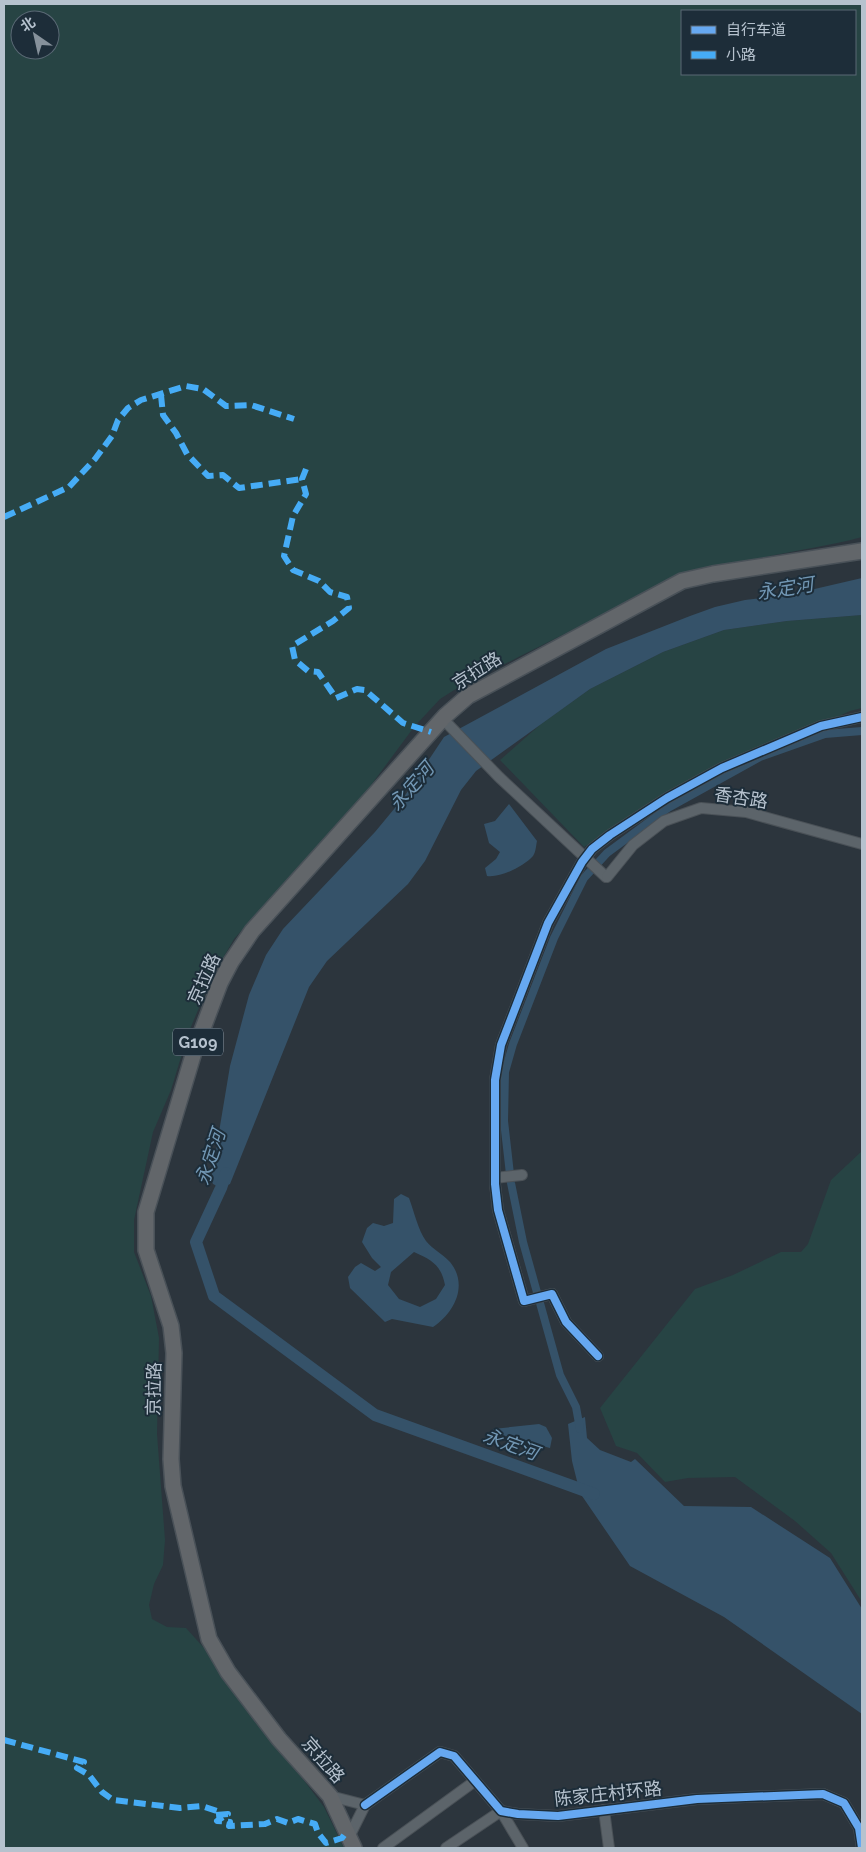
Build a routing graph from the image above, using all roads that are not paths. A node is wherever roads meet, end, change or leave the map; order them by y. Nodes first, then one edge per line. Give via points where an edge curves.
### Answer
1 (862, 551) edge
2 (862, 718) edge
3 (448, 723) junction
4 (862, 844) edge
5 (585, 857) junction
6 (522, 1175) dead end
7 (495, 1178) junction
8 (598, 1356) dead end
9 (475, 1781) junction
10 (330, 1796) junction
11 (365, 1805) junction
12 (604, 1810) junction
13 (500, 1811) junction
14 (351, 1843) edge
15 (460, 1844) edge
16 (383, 1848) edge
17 (446, 1848) edge
18 (523, 1848) edge
19 (609, 1848) edge
20 (862, 1848) edge

1 - 3 highway, 京拉路 / G109 via 682,581 468,696
2 - 5 street via 821,726 722,768 610,835
3 - 5 street, 香杏路 via 498,777
3 - 10 highway, 京拉路 / G109 via 252,931 231,962 194,1052 146,1212 146,1250 172,1326 173,1486 209,1639 228,1672 279,1739
4 - 5 street, 香杏路 via 746,812 701,808 664,821 633,845 607,877
5 - 7 street via 548,923 500,1045 495,1080
6 - 7 street
7 - 8 street via 498,1210 524,1301 552,1294 566,1322
9 - 11 street via 454,1756 440,1752
9 - 13 street
9 - 16 street
10 - 11 street
10 - 14 highway, 京拉路 / G109
11 - 14 street
12 - 13 street, 陈家庄村环路 via 558,1816
12 - 19 street
12 - 20 street, 陈家庄村环路 via 697,1799 823,1794 844,1803 859,1828
13 - 15 street
13 - 18 street
15 - 17 street

